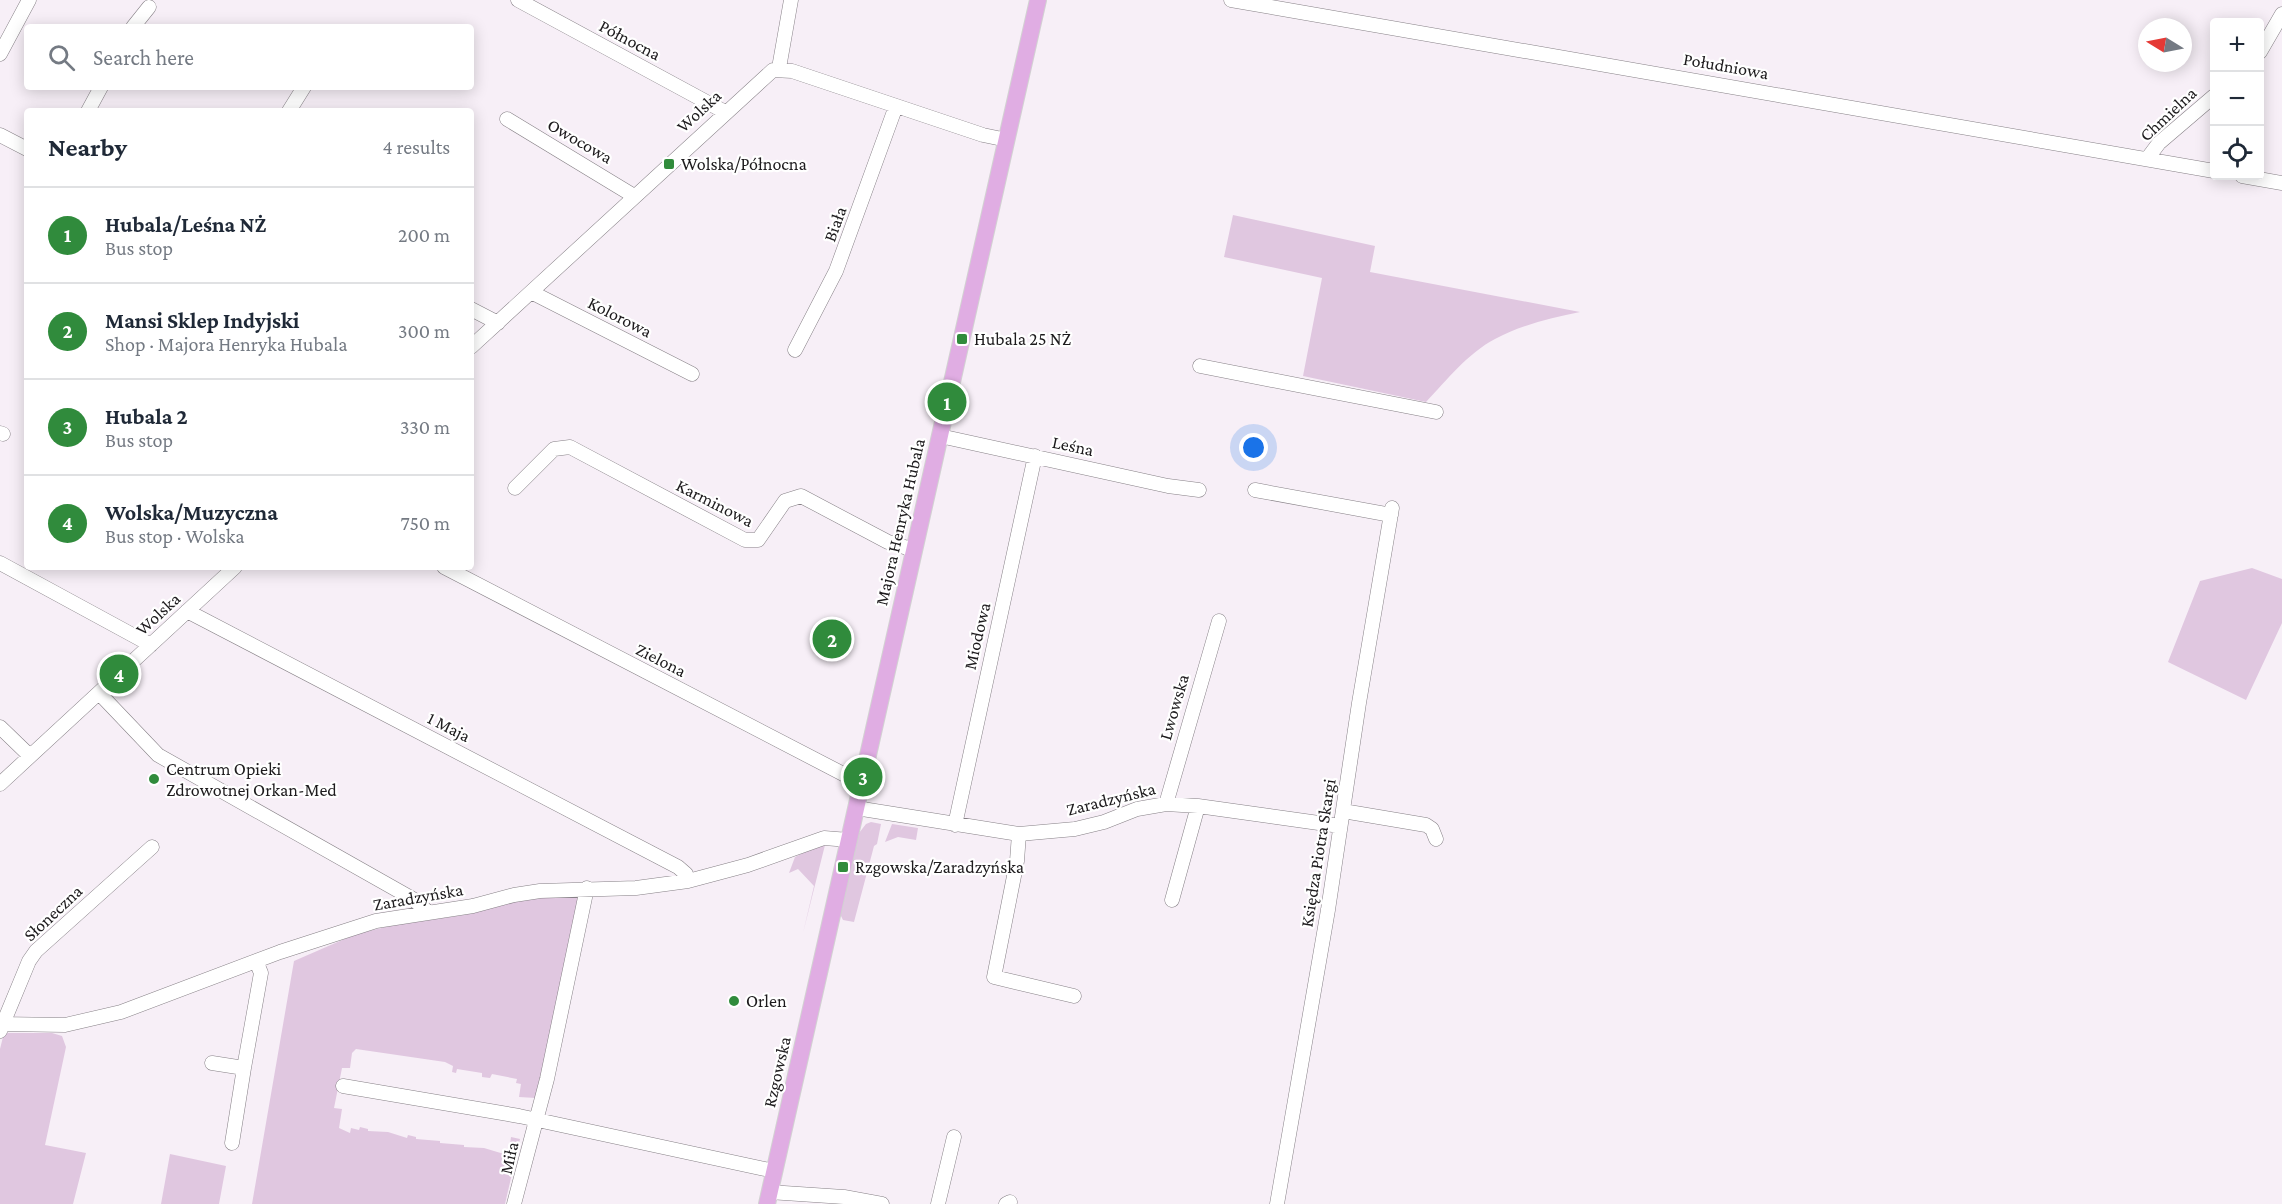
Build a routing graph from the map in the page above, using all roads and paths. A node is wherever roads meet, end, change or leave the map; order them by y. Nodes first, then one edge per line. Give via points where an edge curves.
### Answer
1 (30, 0) edge
2 (518, 0) edge
3 (791, 0) edge
4 (1038, 0) edge
5 (1231, 0) edge
6 (149, 7) dead end
7 (2282, 14) edge
8 (135, 24) edge
9 (2264, 44) edge
10 (0, 54) edge
11 (779, 68) junction
12 (99, 90) edge
13 (302, 90) edge
14 (2210, 99) edge
15 (896, 106) junction
16 (90, 108) edge
17 (292, 108) edge
18 (725, 112) junction
19 (507, 119) dead end
20 (0, 135) edge
21 (1007, 140) junction
22 (24, 147) edge
23 (2147, 159) junction
24 (2210, 170) edge
25 (2264, 180) edge
26 (2282, 183) edge
27 (634, 196) junction
28 (531, 292) junction
29 (474, 311) edge
30 (498, 323) junction
31 (474, 344) edge
32 (795, 350) dead end
33 (1200, 366) dead end
34 (692, 375) dead end
35 (1436, 412) dead end
36 (940, 436) junction
37 (1035, 456) junction
38 (515, 488) dead end
39 (1199, 490) dead end
40 (1255, 490) dead end
41 (914, 550) junction
42 (0, 563) edge
43 (232, 570) edge
44 (450, 570) edge
45 (187, 611) junction
46 (1219, 621) dead end
47 (151, 645) junction
48 (99, 693) junction
49 (0, 727) edge
50 (30, 756) junction
51 (863, 781) junction
52 (0, 784) edge
53 (1166, 804) junction
54 (1198, 806) junction
55 (856, 808) junction
56 (1343, 811) junction
57 (955, 825) junction
58 (1340, 826) junction
59 (1019, 834) junction
60 (1436, 839) dead end
61 (849, 840) junction
62 (152, 847) dead end
63 (688, 881) junction
64 (587, 888) junction
65 (1172, 900) dead end
66 (429, 913) junction
67 (256, 961) junction
68 (1074, 996) dead end
69 (1, 1027) edge
70 (212, 1063) dead end
71 (244, 1068) junction
72 (344, 1086) dead end
73 (537, 1119) junction
74 (954, 1137) dead end
75 (232, 1143) dead end
76 (774, 1171) junction
77 (768, 1198) edge
78 (866, 1202) edge
79 (514, 1204) edge
80 (882, 1204) edge
81 (938, 1204) edge
82 (1277, 1204) edge

1 - 10 street
2 - 18 street, Północna
3 - 11 street
4 - 21 main road, Majora Henryka Hubala
5 - 23 street, Południowa
6 - 8 street
7 - 9 street
11 - 15 street
11 - 18 street, Wolska via 767,72
12 - 16 street
13 - 17 street
14 - 23 street, Chmielna via 2159,142
15 - 21 street
15 - 32 street, Biała via 836,271
18 - 27 street, Wolska
19 - 27 street, Owocowa
20 - 22 street
21 - 36 main road, Majora Henryka Hubala
23 - 24 street, Południowa
25 - 26 street
27 - 28 street, Wolska
28 - 30 street, Wolska
28 - 34 street, Kolorowa
29 - 30 street
30 - 31 street, Wolska
33 - 35 street
36 - 37 street, Leśna
36 - 41 main road, Majora Henryka Hubala
37 - 39 street, Leśna
37 - 57 street, Miodowa
38 - 41 street, Karminowa via 549,453 559,447 570,447 752,542 761,537 785,501 801,496 888,542
40 - 56 street, Księdza Piotra Skargi via 1392,511
41 - 51 main road, Majora Henryka Hubala
42 - 47 street
43 - 45 street, Wolska
44 - 51 street, Zielona
45 - 47 street, Wolska
45 - 63 street, 1 Maja via 678,867
46 - 53 street, Lwowska
47 - 48 street, Wolska
48 - 50 street, Wolska
48 - 66 street via 159,755 413,899
49 - 50 street
50 - 52 street, Wolska
51 - 55 main road, Majora Henryka Hubala
53 - 54 street, Zaradzyńska
53 - 59 street, Zaradzyńska via 1076,829
54 - 58 street, Zaradzyńska
54 - 65 street
55 - 57 street, Zaradzyńska
55 - 61 main road, Rzgowska
56 - 58 street, Księdza Piotra Skargi
56 - 60 street via 1426,825
57 - 59 street, Zaradzyńska
58 - 82 street, Księdza Piotra Skargi
59 - 68 street via 994,976
61 - 63 street, Zaradzyńska via 824,838
61 - 76 main road, Rzgowska
62 - 69 street, Słoneczna via 36,951
63 - 64 street, Zaradzyńska via 636,888
64 - 66 street, Zaradzyńska via 514,895
64 - 73 street, Miła
66 - 67 street, Zaradzyńska via 376,921
67 - 69 street, Zaradzyńska via 121,1012 65,1025
67 - 71 street via 261,973
70 - 71 street
71 - 75 street
72 - 73 street
73 - 76 street
73 - 79 street, Miła
74 - 81 street
76 - 77 main road, Rzgowska
77 - 78 street
78 - 80 street

